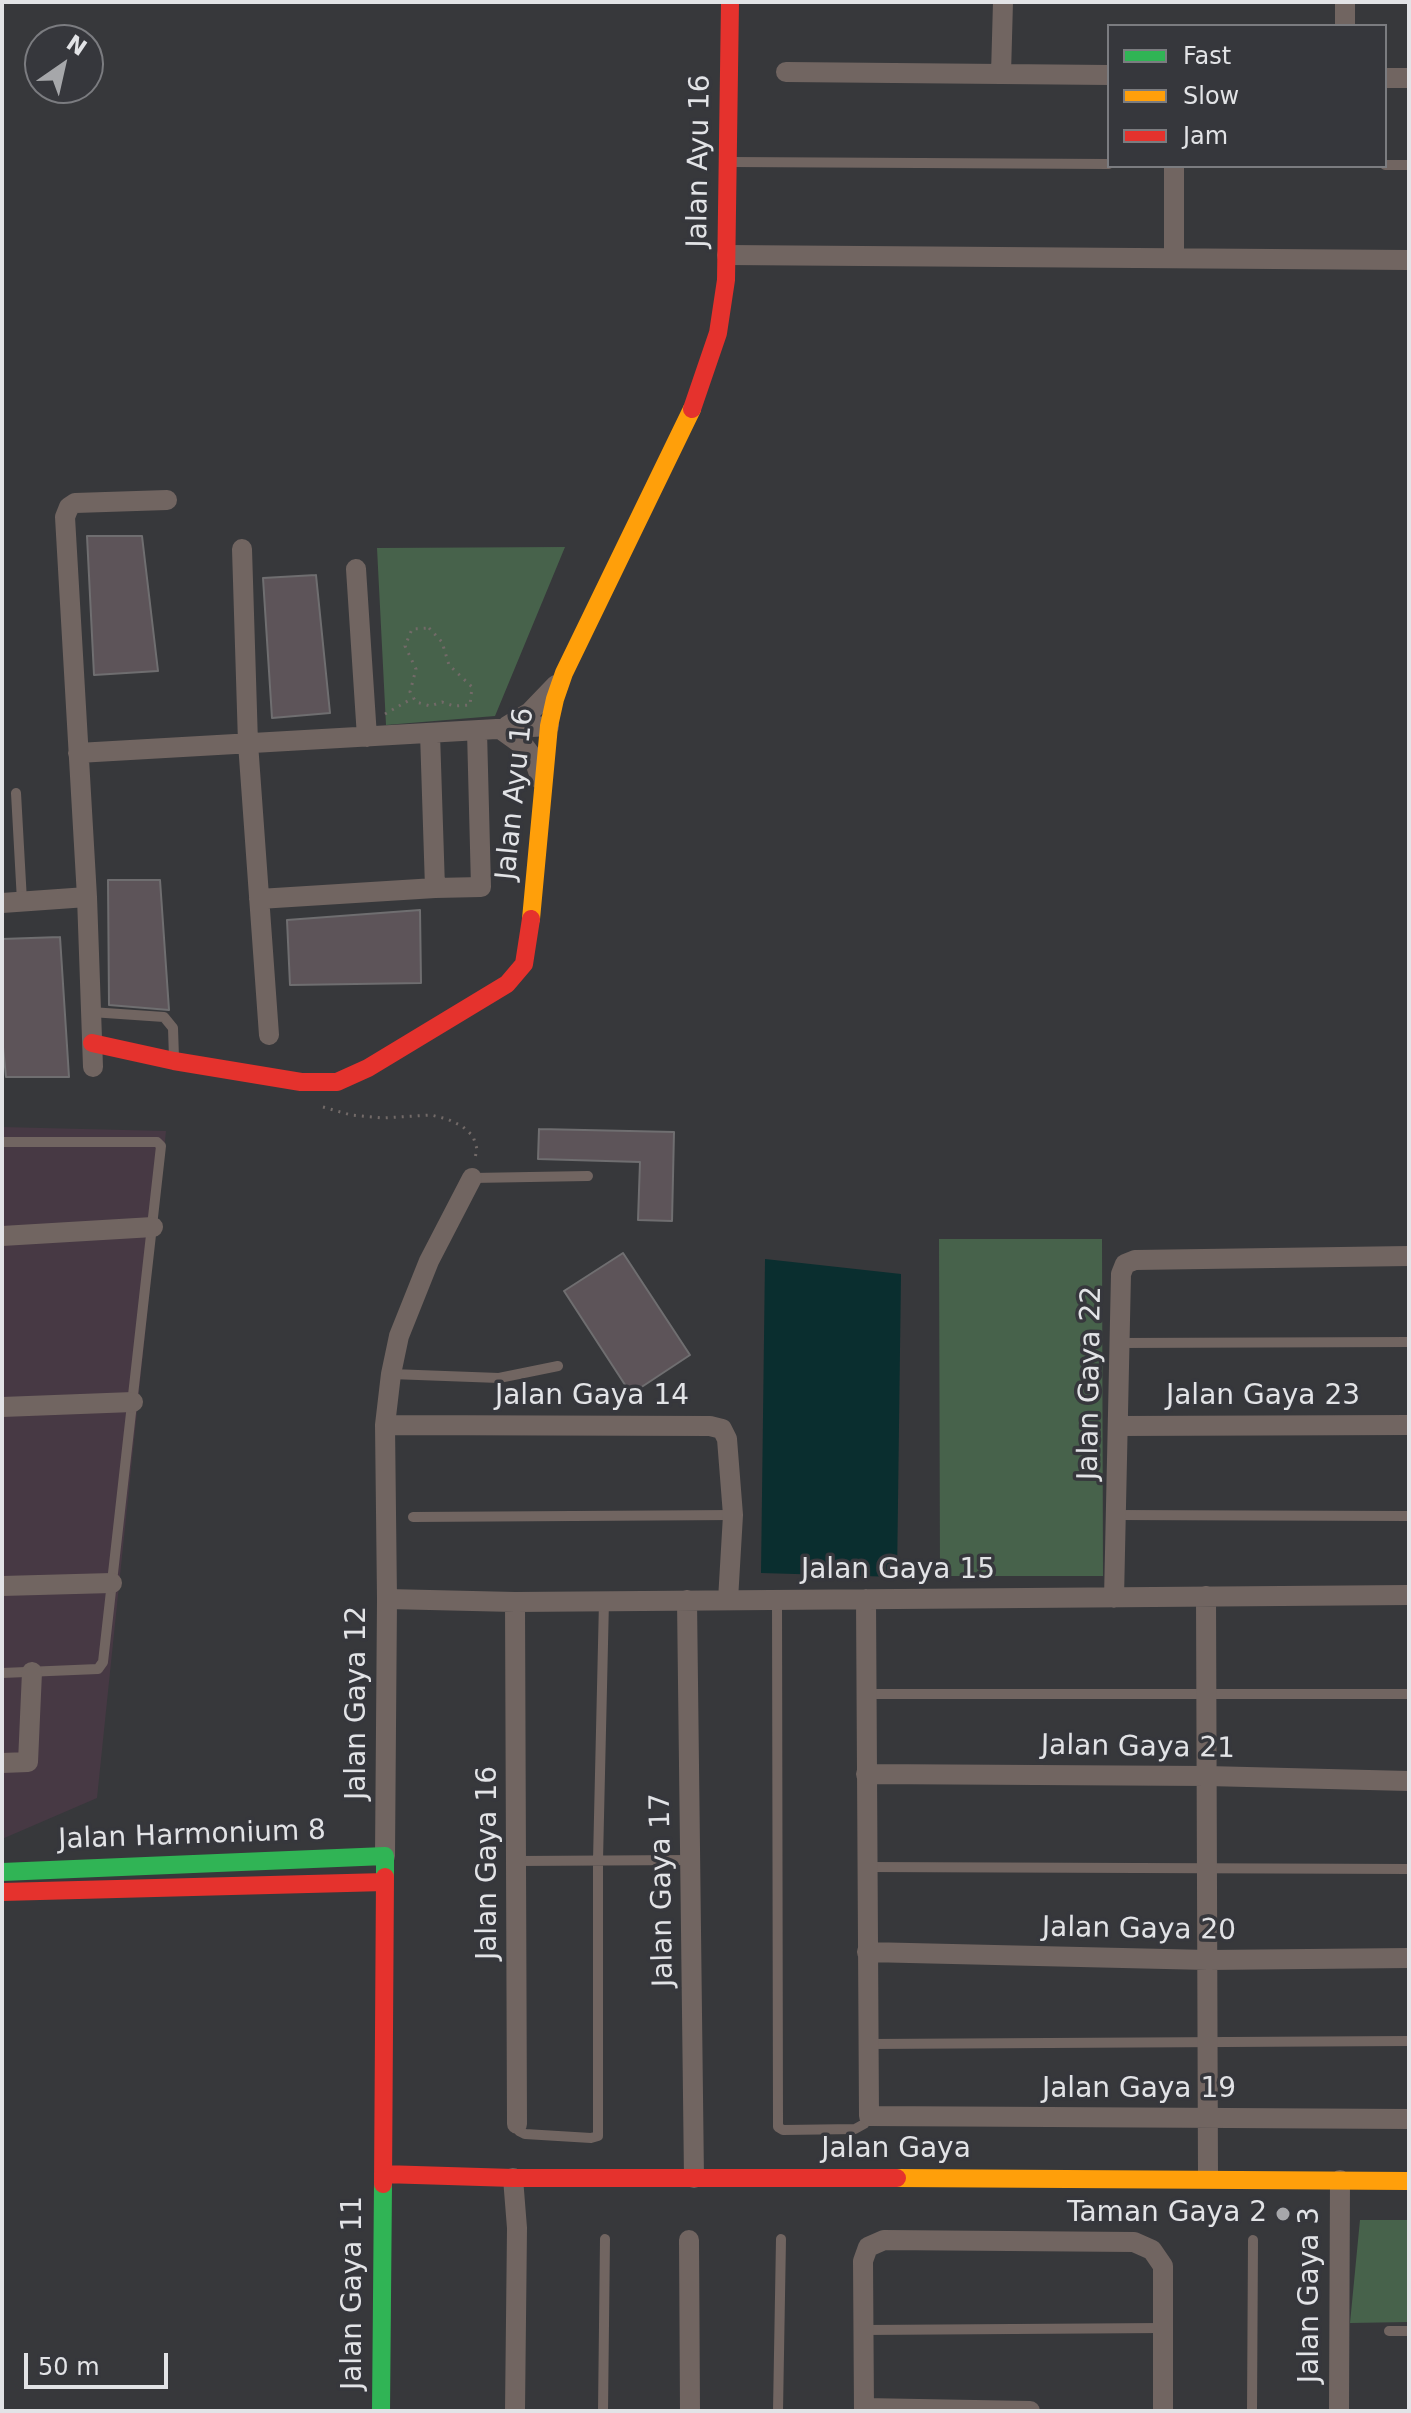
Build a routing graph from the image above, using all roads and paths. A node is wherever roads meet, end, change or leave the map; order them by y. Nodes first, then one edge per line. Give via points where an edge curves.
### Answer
1 (730, 2) edge
2 (1003, 2) edge
3 (1345, 2) edge
4 (1345, 24) edge
5 (786, 72) dead end
6 (1001, 74) junction
7 (1107, 75) edge
8 (1387, 78) edge
9 (1409, 78) edge
10 (728, 162) junction
11 (1107, 164) edge
12 (1387, 165) edge
13 (1409, 165) edge
14 (1174, 168) edge
15 (727, 255) junction
16 (1174, 258) junction
17 (1409, 260) edge
18 (167, 500) dead end
19 (242, 549) dead end
20 (356, 569) dead end
21 (564, 673) junction
22 (414, 698) junction
23 (385, 713) dead end
24 (549, 726) junction
25 (500, 729) junction
26 (477, 731) junction
27 (430, 733) junction
28 (367, 737) junction
29 (248, 743) junction
30 (78, 753) junction
31 (543, 787) junction
32 (16, 793) dead end
33 (435, 888) junction
34 (87, 897) junction
35 (259, 899) junction
36 (12, 902) edge
37 (91, 1012) junction
38 (269, 1035) dead end
39 (92, 1043) junction
40 (174, 1061) junction
41 (93, 1067) dead end
42 (312, 1083) junction
43 (2, 1142) edge
44 (588, 1176) dead end
45 (472, 1178) junction
46 (153, 1227) junction
47 (2, 1236) edge
48 (1409, 1256) edge
49 (1409, 1342) edge
50 (1119, 1343) junction
51 (558, 1366) dead end
52 (391, 1374) junction
53 (133, 1402) junction
54 (2, 1407) edge
55 (385, 1425) junction
56 (1409, 1425) edge
57 (1118, 1426) junction
58 (733, 1515) junction
59 (1116, 1515) junction
60 (1409, 1516) edge
61 (413, 1517) dead end
62 (112, 1583) junction
63 (2, 1586) edge
64 (1409, 1595) edge
65 (1206, 1596) junction
66 (1114, 1598) junction
67 (387, 1599) junction
68 (866, 1599) junction
69 (687, 1600) junction
70 (728, 1600) junction
71 (777, 1600) junction
72 (604, 1601) junction
73 (515, 1602) junction
74 (32, 1672) junction
75 (2, 1673) edge
76 (866, 1694) junction
77 (1207, 1694) junction
78 (1409, 1694) edge
79 (2, 1763) edge
80 (866, 1774) junction
81 (1207, 1776) junction
82 (1409, 1781) edge
83 (385, 1856) junction
84 (598, 1860) junction
85 (690, 1860) junction
86 (517, 1861) junction
87 (867, 1867) junction
88 (1207, 1867) junction
89 (1409, 1869) edge
90 (2, 1872) edge
91 (385, 1882) junction
92 (2, 1892) edge
93 (867, 1952) junction
94 (1409, 1958) edge
95 (1208, 1960) junction
96 (1409, 2041) edge
97 (1208, 2043) junction
98 (868, 2044) junction
99 (869, 2116) junction
100 (1208, 2119) junction
101 (1409, 2119) edge
102 (517, 2124) joint
103 (383, 2174) junction
104 (513, 2178) junction
105 (694, 2178) junction
106 (1208, 2178) junction
107 (1340, 2180) junction
108 (1409, 2181) edge
109 (605, 2239) dead end
110 (781, 2239) dead end
111 (689, 2240) dead end
112 (1253, 2240) dead end
113 (1163, 2328) junction
114 (864, 2330) junction
115 (1389, 2331) dead end
116 (1409, 2331) edge
117 (864, 2410) edge
118 (381, 2411) edge
119 (515, 2411) edge
120 (603, 2411) edge
121 (690, 2411) edge
122 (778, 2411) edge
123 (1030, 2411) edge
124 (1163, 2411) edge
125 (1252, 2411) edge
126 (1339, 2411) edge

1 - 10 street, Jalan Ayu 16
2 - 6 street
3 - 4 street
5 - 6 street
6 - 7 street
8 - 9 street
10 - 11 lane
10 - 15 street, Jalan Ayu 16
12 - 13 lane
14 - 16 street
15 - 16 street
15 - 21 street, Jalan Ayu 16 via 723,306 695,402
16 - 17 street
18 - 30 street via 75,503 66,511
19 - 29 street
20 - 28 street
21 - 24 street, Jalan Ayu 16
21 - 25 street via 530,712
22 - 22 path via 410,692 416,669 405,646 412,629 429,628 442,642 449,665 472,687 470,705 430,706
22 - 23 path
24 - 25 street
24 - 31 street, Jalan Ayu 16
25 - 26 street
25 - 31 street via 534,759
26 - 27 street
26 - 33 street via 481,887
27 - 28 street
27 - 33 street
28 - 29 street
29 - 30 street
29 - 35 street
30 - 34 street
31 - 42 street, Jalan Ayu 16 via 528,948 517,975 350,1078
32 - 36 lane
33 - 35 street
34 - 36 street
34 - 37 street
35 - 38 street
37 - 39 street
37 - 40 lane via 164,1017 173,1028
39 - 40 street, Jalan Ayu 16
39 - 41 street
40 - 42 street, Jalan Ayu 16
42 - 45 path via 319,1104 328,1110 383,1118 431,1115 462,1126 477,1149
43 - 46 lane via 157,1142 161,1146
44 - 45 lane
45 - 52 street, Jalan Gaya 12 via 429,1261 399,1336
46 - 47 street
46 - 53 lane
48 - 50 street, Jalan Gaya 22 via 1130,1261 1121,1274
49 - 50 lane
50 - 57 street, Jalan Gaya 22
51 - 52 lane via 499,1378
52 - 55 street, Jalan Gaya 12
53 - 54 street
53 - 62 lane
55 - 58 street, Jalan Gaya 14 via 722,1429
55 - 67 street, Jalan Gaya 12
56 - 57 street, Jalan Gaya 23
57 - 59 street, Jalan Gaya 22
58 - 61 lane
58 - 70 street, Jalan Gaya 14
59 - 60 lane
59 - 66 street, Jalan Gaya 22
62 - 63 street
62 - 74 lane via 102,1665
64 - 65 street, Jalan Gaya 15
65 - 66 street, Jalan Gaya 15
65 - 77 street
66 - 68 street, Jalan Gaya 15
67 - 73 street, Jalan Gaya 15
67 - 83 street, Jalan Gaya 12
68 - 71 street, Jalan Gaya 15
68 - 76 street
69 - 70 street, Jalan Gaya 15
69 - 72 street, Jalan Gaya 15
69 - 85 street, Jalan Gaya 17
70 - 71 street, Jalan Gaya 15
71 - 99 lane via 778,2127 855,2129
72 - 73 street, Jalan Gaya 15
72 - 84 lane
73 - 86 street, Jalan Gaya 16
74 - 75 lane
74 - 79 street via 28,1762
76 - 77 lane
76 - 80 street
77 - 78 lane
77 - 81 street
80 - 81 street, Jalan Gaya 21
80 - 87 street
81 - 82 street, Jalan Gaya 21
81 - 88 street
83 - 90 street, Jalan Harmonium 8
83 - 91 street, Jalan Gaya 12
84 - 85 lane
84 - 86 lane
84 - 102 lane via 598,2136 525,2134
85 - 105 street, Jalan Gaya 17
86 - 102 street, Jalan Gaya 16
87 - 88 lane
87 - 93 street
88 - 89 lane
88 - 95 street
91 - 92 street, Jalan Harmonium 8
91 - 103 street, Jalan Gaya 12
93 - 95 street, Jalan Gaya 20
93 - 98 street
94 - 95 street, Jalan Gaya 20
95 - 97 street
96 - 97 lane
97 - 98 lane
97 - 100 street
98 - 99 street
99 - 100 street, Jalan Gaya 19
100 - 101 street, Jalan Gaya 19
100 - 106 street
103 - 104 street, Jalan Gaya
103 - 118 street, Jalan Gaya 11
104 - 105 street, Jalan Gaya
104 - 119 street
105 - 106 street, Jalan Gaya
106 - 107 street, Jalan Gaya
107 - 108 street, Jalan Gaya
107 - 126 street, Jalan Gaya 3 via 1346,2330
109 - 120 lane
110 - 122 lane
111 - 121 street
112 - 125 lane
113 - 114 lane
113 - 114 street via 1163,2266 1152,2250 1134,2242 884,2240 868,2247 863,2261
113 - 124 street
114 - 117 street
115 - 116 lane
117 - 123 street

